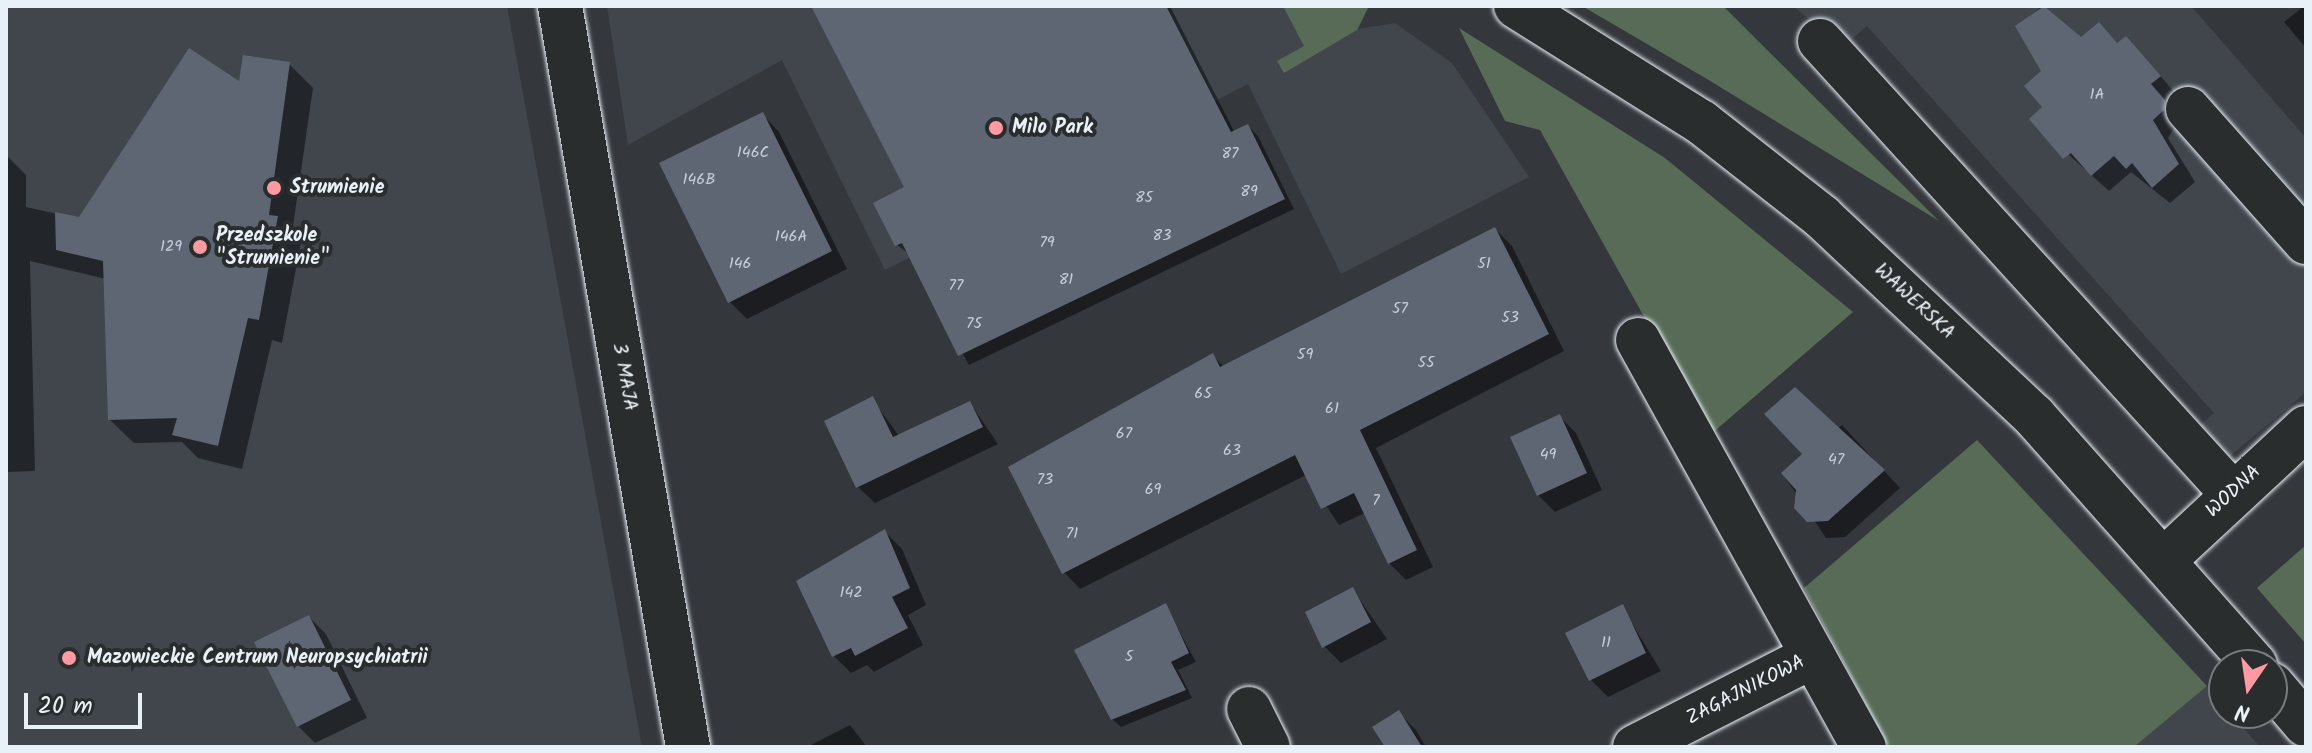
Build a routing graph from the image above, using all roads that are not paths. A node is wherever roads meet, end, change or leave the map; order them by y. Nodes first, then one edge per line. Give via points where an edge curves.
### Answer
1 (560, 6) edge
2 (1516, 6) edge
3 (1820, 41) dead end
4 (2188, 109) dead end
5 (2306, 242) edge
6 (1638, 340) dead end
7 (2306, 428) edge
8 (2231, 492) junction
9 (2164, 560) junction
10 (2241, 649) edge
11 (1813, 656) junction
12 (2288, 704) edge
13 (2306, 725) edge
14 (688, 747) edge
15 (1635, 747) edge
16 (1864, 747) edge

1 - 14 street, 3 MAJA
2 - 9 street, WAWERSKA via 1701,122 1822,217 2034,416
3 - 8 street
4 - 5 street
6 - 11 street
7 - 8 street, WODNA
8 - 9 street, WODNA
9 - 10 street, WAWERSKA
11 - 15 street, ZAGAJNIKOWA
11 - 16 street
12 - 13 street

